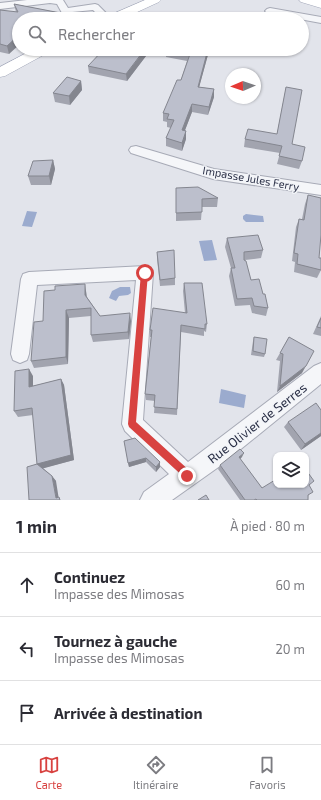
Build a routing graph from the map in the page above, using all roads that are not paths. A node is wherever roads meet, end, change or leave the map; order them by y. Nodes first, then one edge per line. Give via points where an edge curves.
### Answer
1 (305, 0) edge
2 (154, 1) edge
3 (321, 4) edge
4 (0, 6) edge
5 (270, 11) dead end
6 (100, 12) edge
7 (128, 12) edge
8 (276, 12) edge
9 (309, 18) edge
10 (321, 20) edge
11 (31, 56) edge
12 (1, 72) edge
13 (136, 150) dead end
14 (321, 190) edge
15 (20, 354) dead end
16 (320, 374) edge
17 (187, 476) junction
18 (152, 500) edge

1 - 3 main road
2 - 7 main road
4 - 6 street via 50,0 60,2 65,11 95,7
5 - 8 street
9 - 10 street
11 - 12 main road
13 - 14 street, Impasse Jules Ferry via 213,174
15 - 17 street via 28,278 145,273 132,424
16 - 17 street, Rue Olivier de Serres
17 - 18 street, Rue Olivier de Serres

